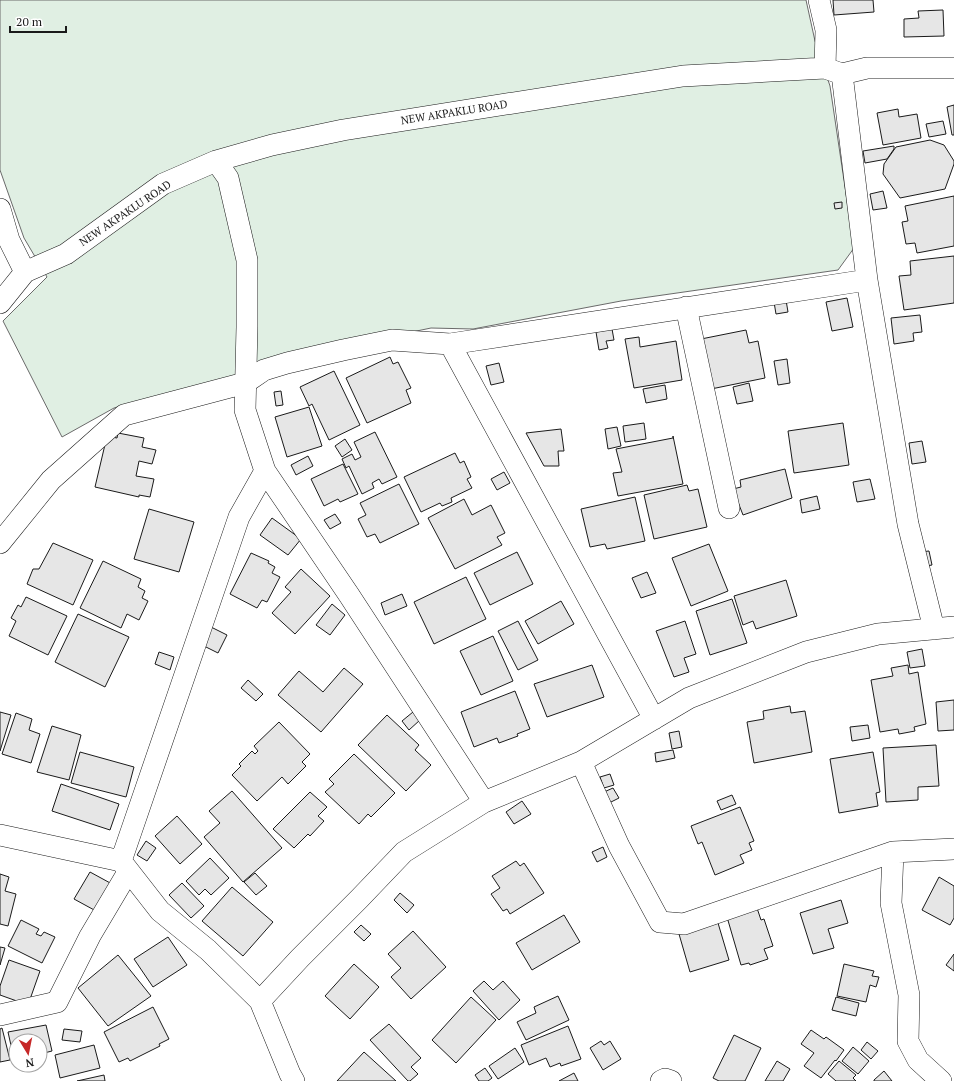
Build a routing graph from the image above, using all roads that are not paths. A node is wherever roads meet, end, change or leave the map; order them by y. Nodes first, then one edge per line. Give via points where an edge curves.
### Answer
1 (819, 0) edge
2 (954, 68) edge
3 (834, 71) junction
4 (216, 161) junction
5 (0, 209) edge
6 (25, 272) junction
7 (867, 280) junction
8 (0, 303) edge
9 (686, 307) junction
10 (450, 344) junction
11 (245, 383) junction
12 (265, 471) junction
13 (728, 508) dead end
14 (0, 543) edge
15 (944, 628) edge
16 (654, 719) junction
17 (581, 762) junction
18 (484, 802) junction
19 (0, 835) edge
20 (954, 849) edge
21 (893, 852) junction
22 (125, 866) junction
23 (260, 1001) junction
24 (0, 1015) edge
25 (954, 1072) edge
26 (287, 1079) edge
27 (661, 1081) edge
28 (671, 1081) edge
29 (943, 1081) edge

1 - 3 street
2 - 3 street, NEW AKPAKLU ROAD via 867,68
3 - 4 street, NEW AKPAKLU ROAD via 683,76 343,130 272,145
3 - 7 street
4 - 6 street, NEW AKPAKLU ROAD via 163,184 66,254
4 - 11 street via 228,178 247,260
5 - 6 street via 9,240
6 - 8 street, NEW AKPAKLU ROAD
7 - 9 street
7 - 15 street via 908,524
9 - 10 street
9 - 13 street
10 - 11 street via 392,340 264,370
10 - 16 street
11 - 12 street via 245,410
11 - 14 street via 124,415 51,480
12 - 18 street
12 - 22 street via 239,517
15 - 16 street via 878,634 806,652 689,698
16 - 17 street
17 - 18 street
17 - 21 street via 619,846 660,922 684,924
18 - 23 street via 404,852
19 - 22 street
20 - 21 street
21 - 29 street via 891,903 909,995 908,1041 918,1060
22 - 23 street via 160,911 208,950
22 - 24 street via 57,1002
23 - 26 street
25 - 29 street
27 - 28 street

